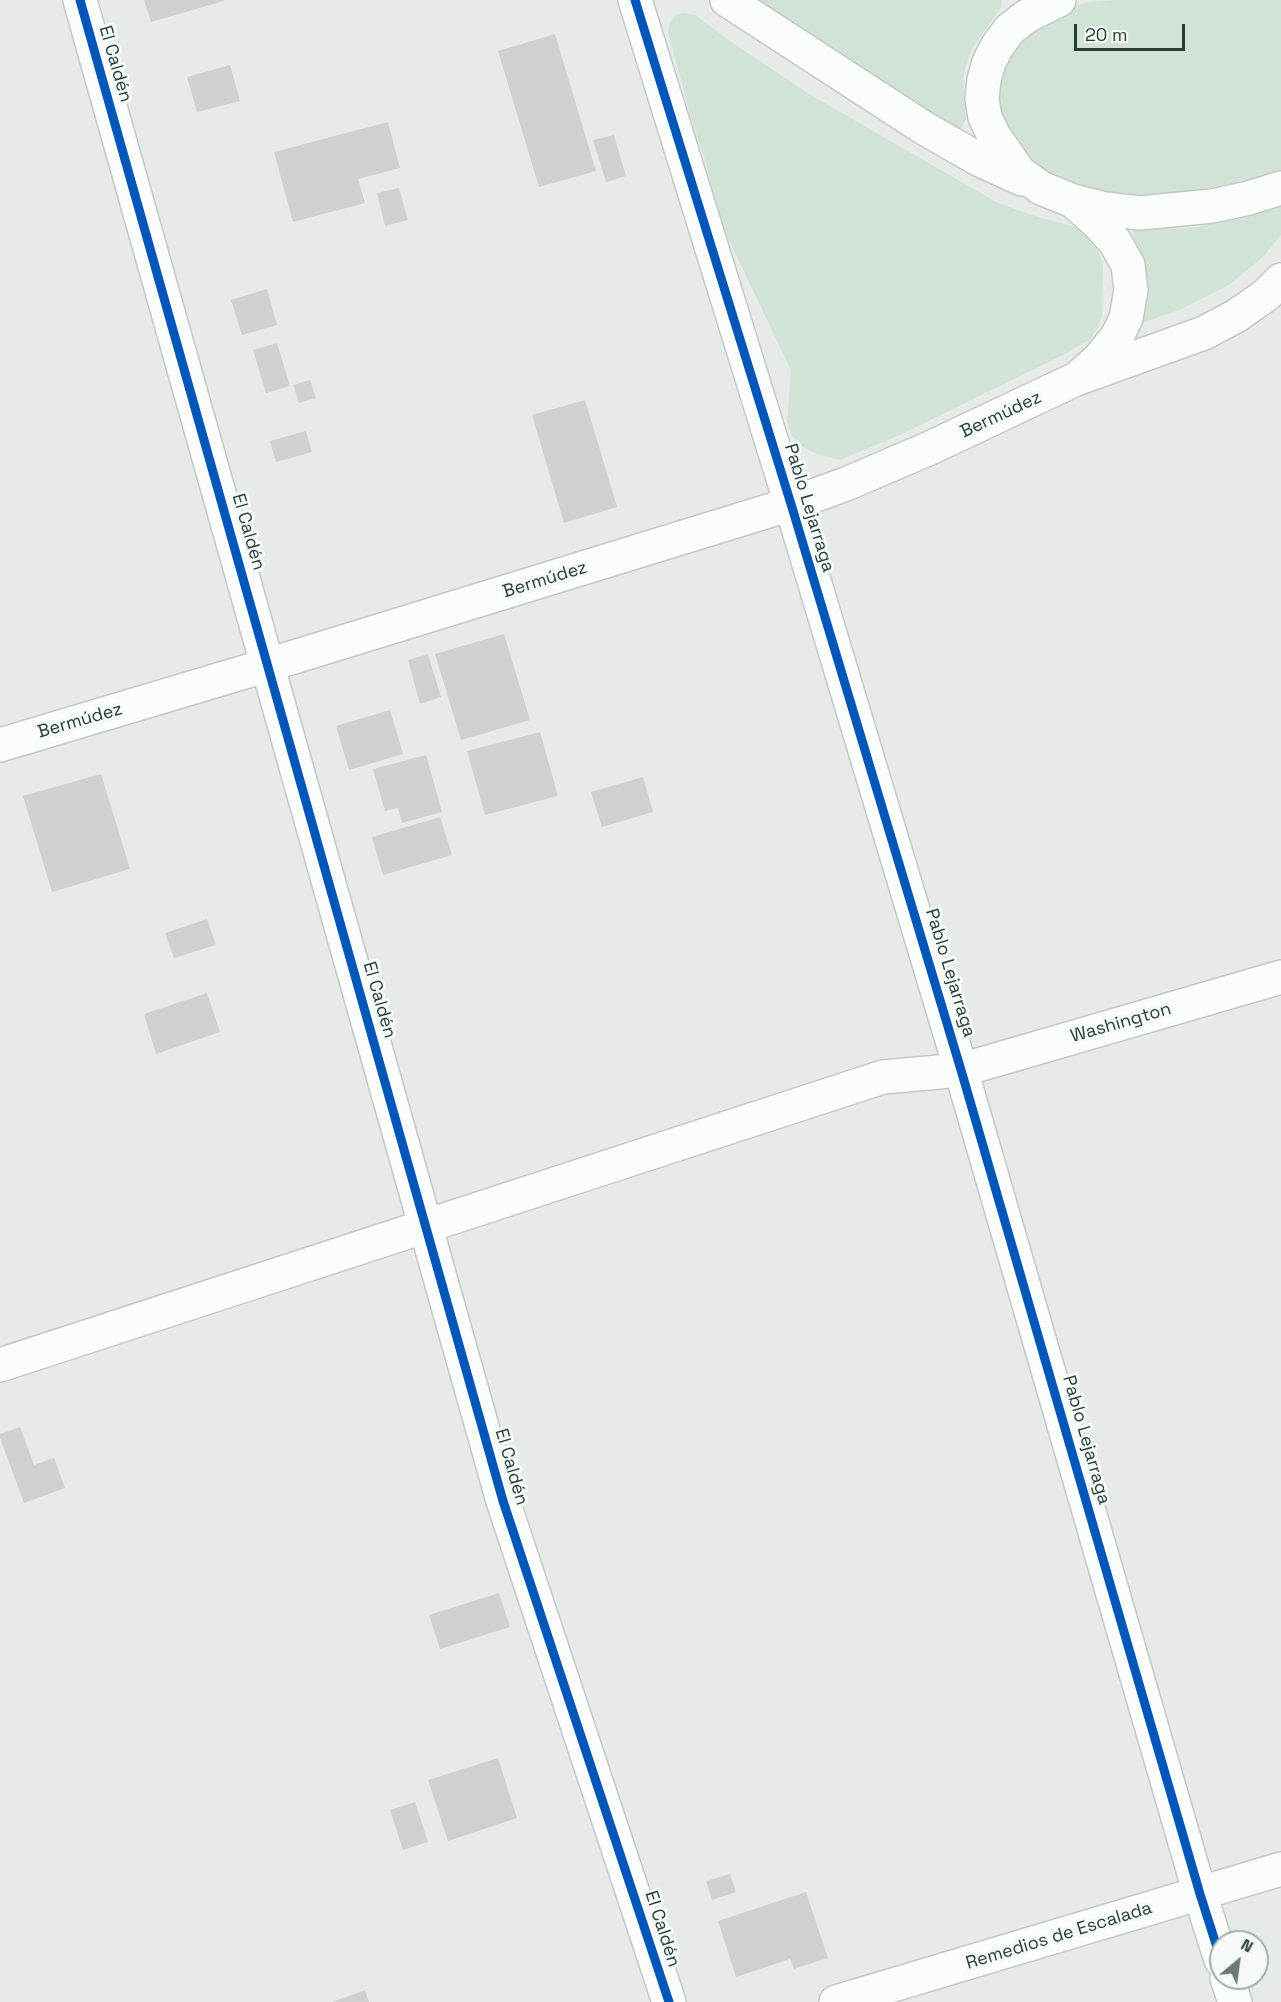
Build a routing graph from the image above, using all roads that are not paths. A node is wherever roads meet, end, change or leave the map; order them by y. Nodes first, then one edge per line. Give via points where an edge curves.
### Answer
1 (80, 0) edge
2 (635, 0) edge
3 (727, 0) edge
4 (1059, 0) edge
5 (1041, 188) junction
6 (1281, 188) edge
7 (1073, 201) junction
8 (1281, 280) edge
9 (1076, 379) junction
10 (791, 504) junction
11 (268, 665) junction
12 (0, 745) edge
13 (1281, 977) edge
14 (962, 1070) junction
15 (426, 1227) junction
16 (0, 1365) edge
17 (1281, 1869) edge
18 (1200, 1894) junction
19 (1211, 1930) edge
20 (669, 2002) edge
21 (836, 2002) edge

1 - 11 street, El Caldén
2 - 10 street, Pablo Lejarraga
3 - 5 street via 924,128
4 - 5 street via 1010,29 989,62 982,99 994,136 1019,172
5 - 7 street
6 - 7 street via 1176,211 1140,213
7 - 9 street, Bermúdez via 1115,242 1128,265 1131,290 1126,318 1117,337
8 - 9 street, Bermúdez via 1236,316 1204,333
9 - 10 street, Bermúdez via 930,448
10 - 11 street, Bermúdez
10 - 14 street, Pablo Lejarraga
11 - 12 street, Bermúdez
11 - 15 street, El Caldén
13 - 14 street, Washington
14 - 15 street, Washington via 883,1077
14 - 18 street, Pablo Lejarraga
15 - 16 street, Washington
15 - 20 street, El Caldén via 503,1502
17 - 18 street, Remedios de Escalada
18 - 19 street, Pablo Lejarraga
18 - 21 street, Remedios de Escalada

